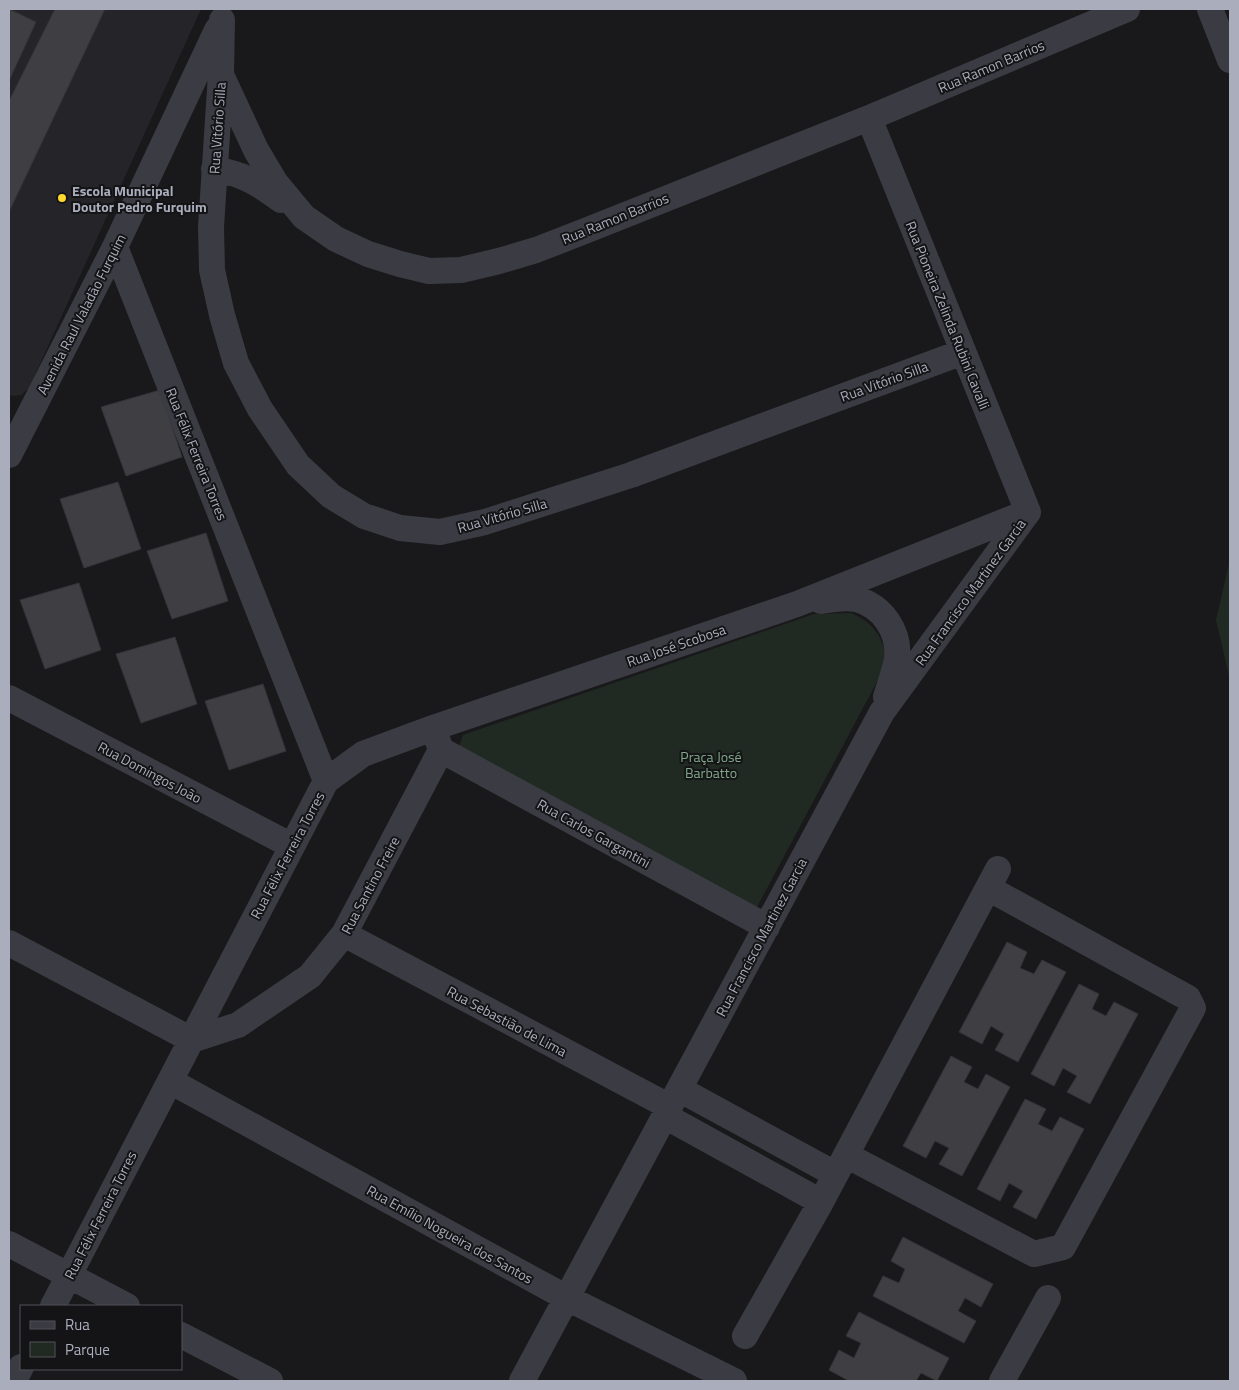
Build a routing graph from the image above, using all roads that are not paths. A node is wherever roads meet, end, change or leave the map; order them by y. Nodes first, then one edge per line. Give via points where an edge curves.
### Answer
1 (1127, 9) edge
2 (1210, 9) edge
3 (224, 15) edge
4 (1230, 60) edge
5 (221, 74) junction
6 (868, 118) junction
7 (214, 169) junction
8 (304, 216) junction
9 (115, 246) junction
10 (963, 352) junction
11 (15, 429) edge
12 (9, 456) edge
13 (1028, 512) junction
14 (797, 604) junction
15 (9, 698) edge
16 (882, 712) junction
17 (437, 739) junction
18 (326, 781) junction
19 (292, 846) junction
20 (767, 927) junction
21 (344, 934) junction
22 (9, 943) edge
23 (192, 1040) junction
24 (170, 1081) junction
25 (671, 1104) junction
26 (840, 1165) junction
27 (821, 1202) junction
28 (9, 1244) edge
29 (69, 1275) junction
30 (567, 1298) junction
31 (1048, 1298) dead end
32 (54, 1305) edge
33 (125, 1305) edge
34 (182, 1336) edge
35 (745, 1336) dead end
36 (20, 1369) edge
37 (14, 1381) edge
38 (270, 1381) edge
39 (522, 1381) edge
40 (734, 1381) edge
41 (1002, 1381) edge

1 - 6 street, Rua Ramon Barrios
2 - 4 street
3 - 5 street, Rua Ramon Barrios
3 - 9 street, Avenida Raul Valadão Furquim
5 - 7 street, Rua Vitório Silla
5 - 8 street, Rua Ramon Barrios via 256,150 275,182
6 - 8 street, Rua Ramon Barrios via 536,250 461,270 428,271 368,254 336,239
6 - 10 street, Rua Pioneira Zelinda Rubini Cavalli
7 - 8 street via 256,181
7 - 10 street, Rua Vitório Silla via 212,270 236,363 260,409 298,465 331,496 364,516 400,528 440,532 485,522 632,475
9 - 11 street, Avenida Raul Valadão Furquim
9 - 18 street, Rua Félix Ferreira Torres
10 - 13 street, Rua Pioneira Zelinda Rubini Cavalli
11 - 12 street, Avenida Raul Valadão Furquim
13 - 14 street, Rua José Scobosa
13 - 16 street, Rua Francisco Martinez Garcia
14 - 16 street via 855,599 874,606 887,620 896,638 897,658
14 - 17 street, Rua José Scobosa
15 - 19 street, Rua Domingos João
16 - 20 street, Rua Francisco Martinez Garcia
17 - 18 street, Rua José Scobosa via 363,754
17 - 20 street, Rua Carlos Gargantini
17 - 21 street, Rua Santino Freire
18 - 19 street, Rua Félix Ferreira Torres
19 - 23 street, Rua Félix Ferreira Torres
20 - 25 street, Rua Francisco Martinez Garcia
21 - 23 street, Rua Santino Freire via 310,976 238,1025
21 - 25 street, Rua Sebastião de Lima
22 - 23 street
23 - 24 street, Rua Félix Ferreira Torres
24 - 29 street, Rua Félix Ferreira Torres
24 - 30 street, Rua Emílio Nogueira dos Santos
25 - 26 street
25 - 27 street
25 - 30 street, Rua Francisco Martinez Garcia
26 - 26 street via 993,878 1188,998 1193,1008 1063,1247 1034,1254
26 - 27 street
27 - 35 street
28 - 29 street
29 - 32 street, Rua Félix Ferreira Torres
29 - 33 street
30 - 39 street, Rua Francisco Martinez Garcia
30 - 40 street, Rua Emílio Nogueira dos Santos
31 - 41 street
34 - 38 street
36 - 37 street

